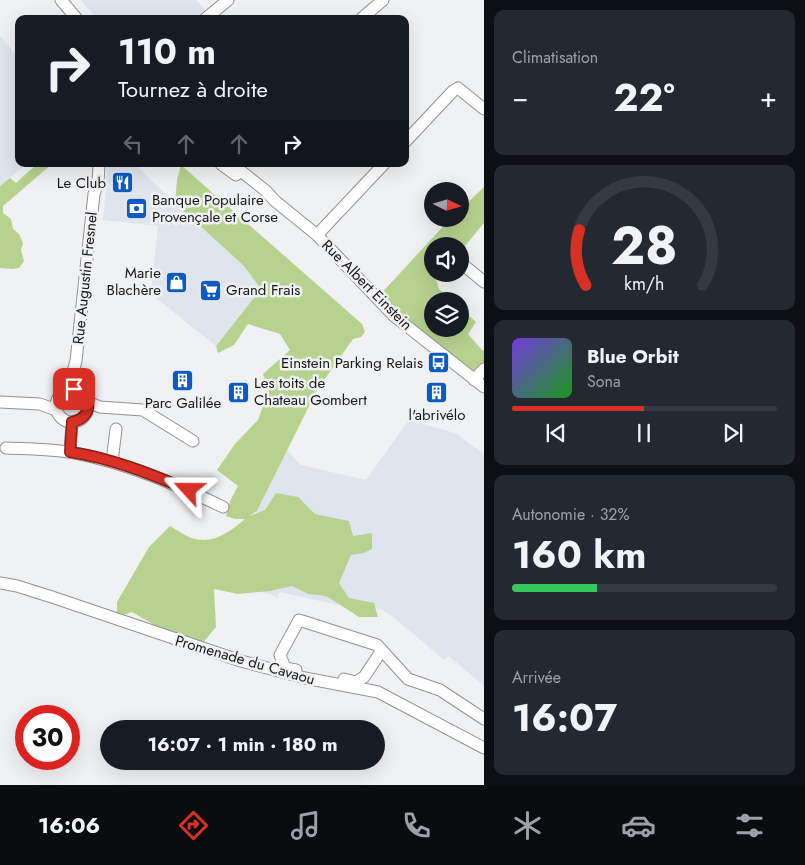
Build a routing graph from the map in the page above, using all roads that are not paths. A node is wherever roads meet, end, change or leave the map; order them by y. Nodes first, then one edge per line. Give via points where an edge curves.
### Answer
1 (61, 0) edge
2 (228, 0) edge
3 (384, 0) edge
4 (219, 14) edge
5 (74, 15) edge
6 (367, 15) edge
7 (484, 109) edge
8 (409, 138) edge
9 (95, 167) edge
10 (99, 167) edge
11 (225, 167) edge
12 (236, 167) edge
13 (381, 167) edge
14 (94, 194) junction
15 (275, 201) junction
16 (317, 235) junction
17 (469, 269) edge
18 (482, 278) edge
19 (481, 377) edge
20 (73, 390) junction
21 (0, 402) edge
22 (56, 404) junction
23 (87, 407) junction
24 (0, 410) edge
25 (72, 422) junction
26 (116, 429) dead end
27 (193, 441) dead end
28 (6, 448) dead end
29 (70, 452) junction
30 (112, 462) junction
31 (223, 507) dead end
32 (0, 583) edge
33 (382, 650) junction
34 (484, 719) edge
35 (484, 748) edge

1 - 5 street
2 - 4 street
3 - 6 street
7 - 8 street via 458,88
9 - 14 street, Rue Augustin Fresnel
10 - 14 street, Rue Augustin Fresnel
11 - 15 street, Rue Albert Einstein via 262,196
12 - 15 street, Rue Albert Einstein
13 - 16 street
14 - 20 street, Rue Augustin Fresnel
15 - 16 street, Rue Albert Einstein
16 - 19 street, Rue Albert Einstein via 394,316
17 - 18 street
20 - 22 street via 60,394
20 - 23 street via 83,394
21 - 22 street
21 - 24 street
22 - 25 street via 62,419
23 - 25 street via 82,419
23 - 27 street via 143,410
25 - 29 street
26 - 30 street
28 - 29 street
29 - 30 street
30 - 31 street via 155,476
32 - 35 street, Promenade du Cavaou via 52,597 241,661 378,692
33 - 33 street via 377,644 300,620 280,655 285,668 356,682 364,678
33 - 34 street via 408,679 440,690

